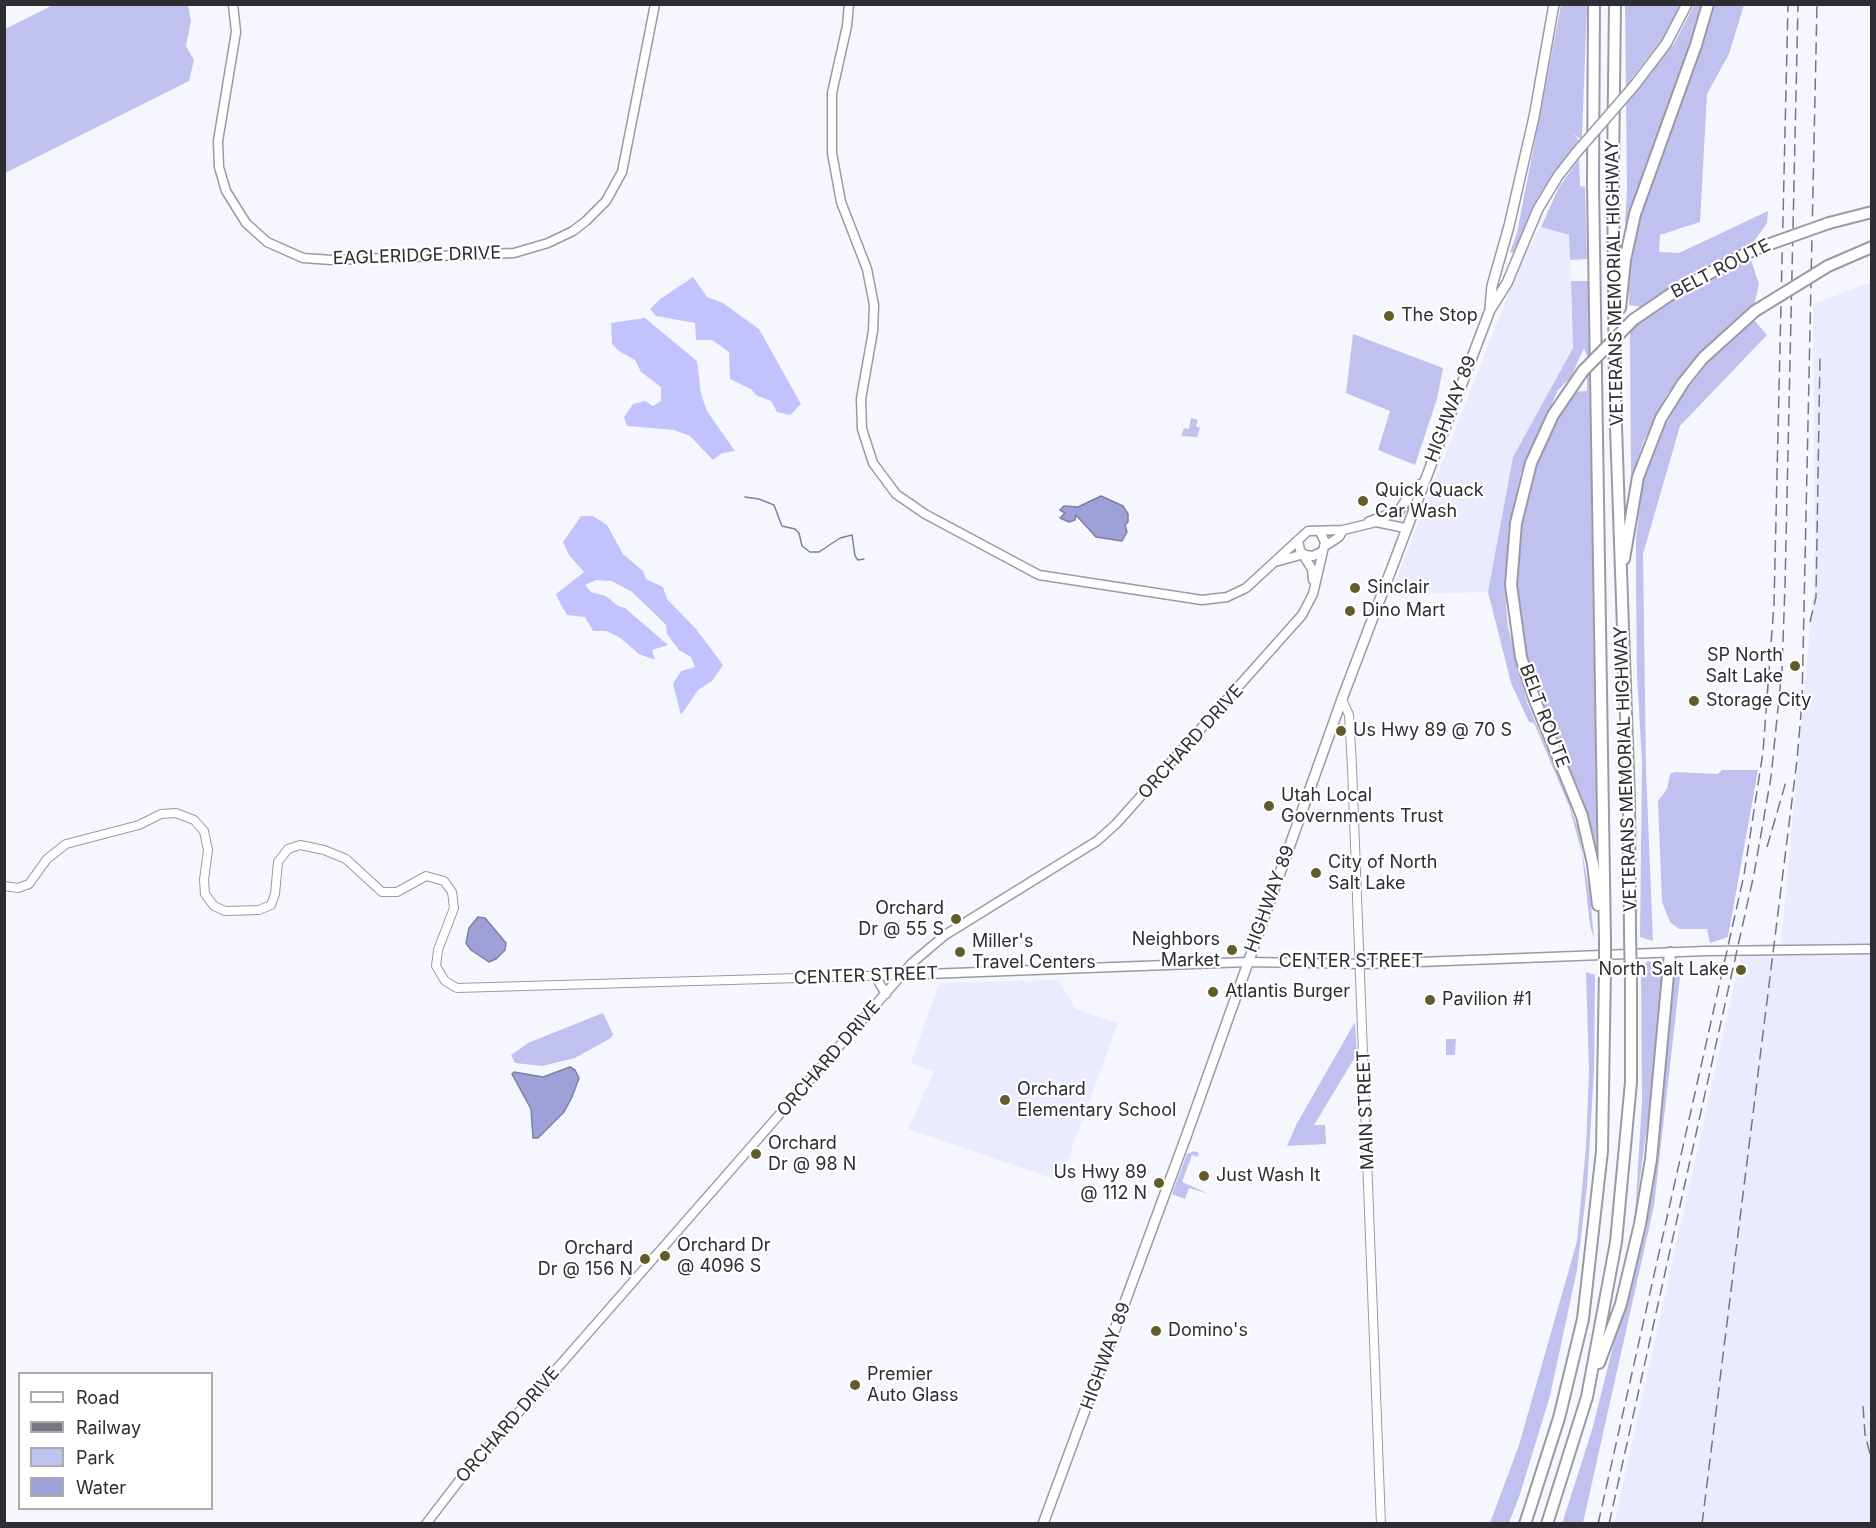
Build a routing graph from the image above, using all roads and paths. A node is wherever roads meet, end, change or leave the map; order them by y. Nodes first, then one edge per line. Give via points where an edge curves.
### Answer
1 (233, 4) edge
2 (655, 4) edge
3 (849, 4) edge
4 (1554, 4) edge
5 (1594, 4) edge
6 (1615, 4) edge
7 (1687, 4) edge
8 (1708, 4) edge
9 (1872, 212) edge
10 (1872, 247) edge
11 (1490, 310) junction
12 (1615, 398) junction
13 (1423, 483) junction
14 (1369, 522) junction
15 (1406, 528) junction
16 (1343, 530) junction
17 (1320, 532) junction
18 (1299, 540) junction
19 (1324, 548) junction
20 (1305, 555) junction
21 (1275, 562) junction
22 (1314, 586) junction
23 (1620, 586) junction
24 (1342, 699) junction
25 (4, 886) edge
26 (1605, 941) junction
27 (1872, 949) edge
28 (1670, 953) junction
29 (1247, 962) junction
30 (1359, 963) junction
31 (901, 975) junction
32 (875, 976) junction
33 (886, 994) junction
34 (1587, 1397) junction
35 (426, 1524) edge
36 (1043, 1524) edge
37 (1381, 1524) edge
38 (1525, 1524) edge
39 (1547, 1524) edge

1 - 2 main road, EAGLERIDGE DRIVE via 236,32 218,141 225,191 246,223 267,242 303,258 332,260 501,255 528,250 573,231 606,201 622,172
3 - 21 main road via 832,93 832,153 841,202 869,276 874,305 861,399 862,429 873,463 890,487 924,514 1018,566 1050,578 1212,600 1246,588
4 - 11 main road, HIGHWAY 89 via 1534,117 1492,286
5 - 26 highway, VETERANS MEMORIAL HIGHWAY via 1593,184
6 - 12 highway, VETERANS MEMORIAL HIGHWAY
7 - 11 main road, HIGHWAY 89, bridge via 1666,44 1558,176
8 - 12 highway via 1629,237
9 - 26 highway, BELT ROUTE, bridge via 1753,250 1674,292 1633,320 1583,371 1553,416 1528,472 1515,533 1512,596 1517,637 1527,677 1585,824
10 - 23 highway, bridge via 1828,266 1755,311 1696,366 1657,427 1635,487
11 - 13 main road, HIGHWAY 89
12 - 23 highway, VETERANS MEMORIAL HIGHWAY
13 - 14 main road via 1399,511
13 - 15 main road, HIGHWAY 89
14 - 15 main road
14 - 16 main road
15 - 24 main road, HIGHWAY 89
16 - 17 main road
16 - 19 main road
17 - 18 main road via 1308,531
17 - 19 main road
18 - 20 main road
18 - 21 main road
19 - 20 main road via 1313,556
19 - 22 main road, ORCHARD DRIVE
20 - 21 main road
20 - 22 main road
22 - 31 main road, ORCHARD DRIVE via 1299,620 1106,834 945,935
23 - 34 highway, VETERANS MEMORIAL HIGHWAY, bridge via 1629,801 1631,1082 1624,1182
24 - 29 main road, HIGHWAY 89
24 - 30 street, MAIN STREET via 1350,723
25 - 32 street, CENTER STREET via 18,888 28,884 47,859 66,844 139,825 161,814 180,814 194,820 206,835 204,890 210,903 225,911 256,911 271,905 280,858 300,844 341,857 382,892 397,892 426,876 444,881 452,892 454,905 436,954 436,966 450,986 467,989
26 - 38 highway, VETERANS MEMORIAL HIGHWAY, bridge via 1602,1151 1583,1319 1559,1418
27 - 28 main road, CENTER STREET
28 - 30 main road, CENTER STREET
28 - 34 highway via 1651,1159 1640,1224 1621,1304
29 - 30 main road, CENTER STREET
29 - 31 main road, CENTER STREET
29 - 36 main road, HIGHWAY 89
30 - 37 street, MAIN STREET
31 - 32 street, CENTER STREET
31 - 33 main road, ORCHARD DRIVE
32 - 33 main road
33 - 35 main road, ORCHARD DRIVE via 462,1477
34 - 39 highway, VETERANS MEMORIAL HIGHWAY

